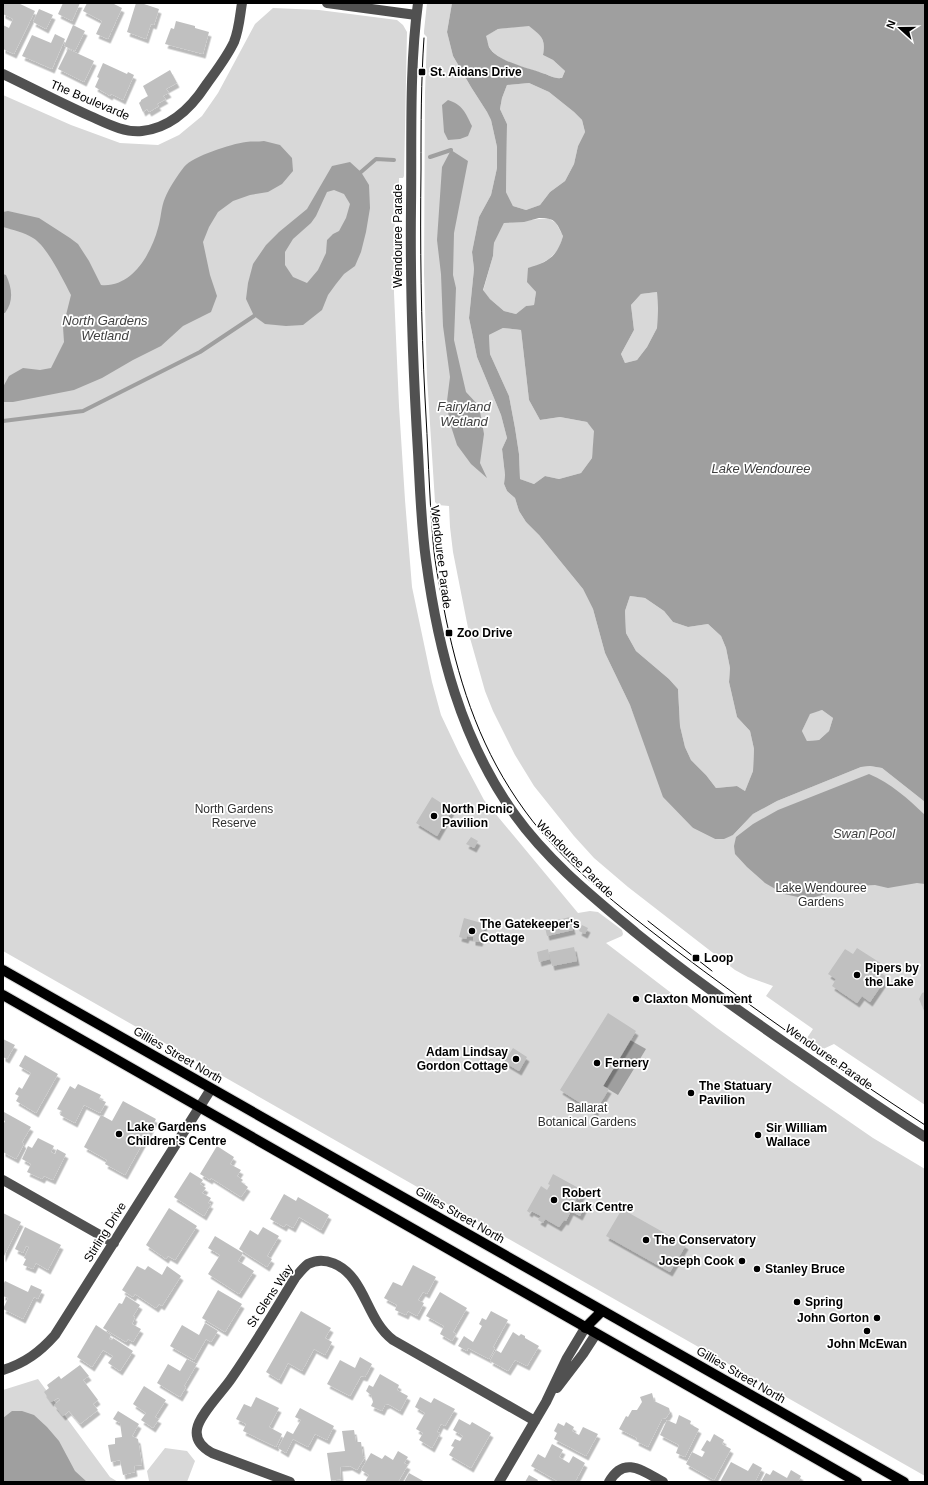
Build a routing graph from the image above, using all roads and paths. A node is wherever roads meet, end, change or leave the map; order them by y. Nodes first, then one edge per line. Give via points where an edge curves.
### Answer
1 (242, 3) edge
2 (328, 3) edge
3 (418, 3) edge
4 (416, 14) junction
5 (3, 74) edge
6 (3, 970) edge
7 (3, 995) edge
8 (211, 1089) junction
9 (199, 1107) junction
10 (925, 1137) edge
11 (3, 1180) edge
12 (114, 1243) junction
13 (602, 1311) junction
14 (585, 1328) junction
15 (596, 1334) junction
16 (3, 1370) edge
17 (546, 1402) junction
18 (535, 1421) junction
19 (290, 1482) edge
20 (499, 1482) edge
21 (609, 1482) edge
22 (663, 1482) edge
23 (857, 1482) edge
24 (904, 1482) edge

1 - 5 street, The Boulevarde via 234,42 194,102 179,117 150,130 129,131 114,126
2 - 4 street
3 - 4 street, Wendouree Parade
4 - 10 street, Wendouree Parade via 412,79 410,267 423,529 437,624 450,678 471,737 493,781 516,817 544,849 596,900 707,988
6 - 8 main road, Gillies Street North
7 - 9 main road
8 - 9 street, Stirling Drive
8 - 13 main road, Gillies Street North
9 - 12 street, Stirling Drive
9 - 14 main road
11 - 12 street
12 - 16 street, Stirling Drive via 46,1345 24,1362
13 - 14 main road
13 - 15 main road
13 - 24 main road, Gillies Street North
14 - 15 main road
14 - 17 street
15 - 17 street
15 - 23 main road
17 - 18 street
18 - 19 street, St Glens Way via 393,1340 377,1323 351,1276 337,1265 317,1261 306,1266 296,1278 197,1429 200,1443 212,1453
18 - 20 street
21 - 22 street via 616,1472 632,1467

